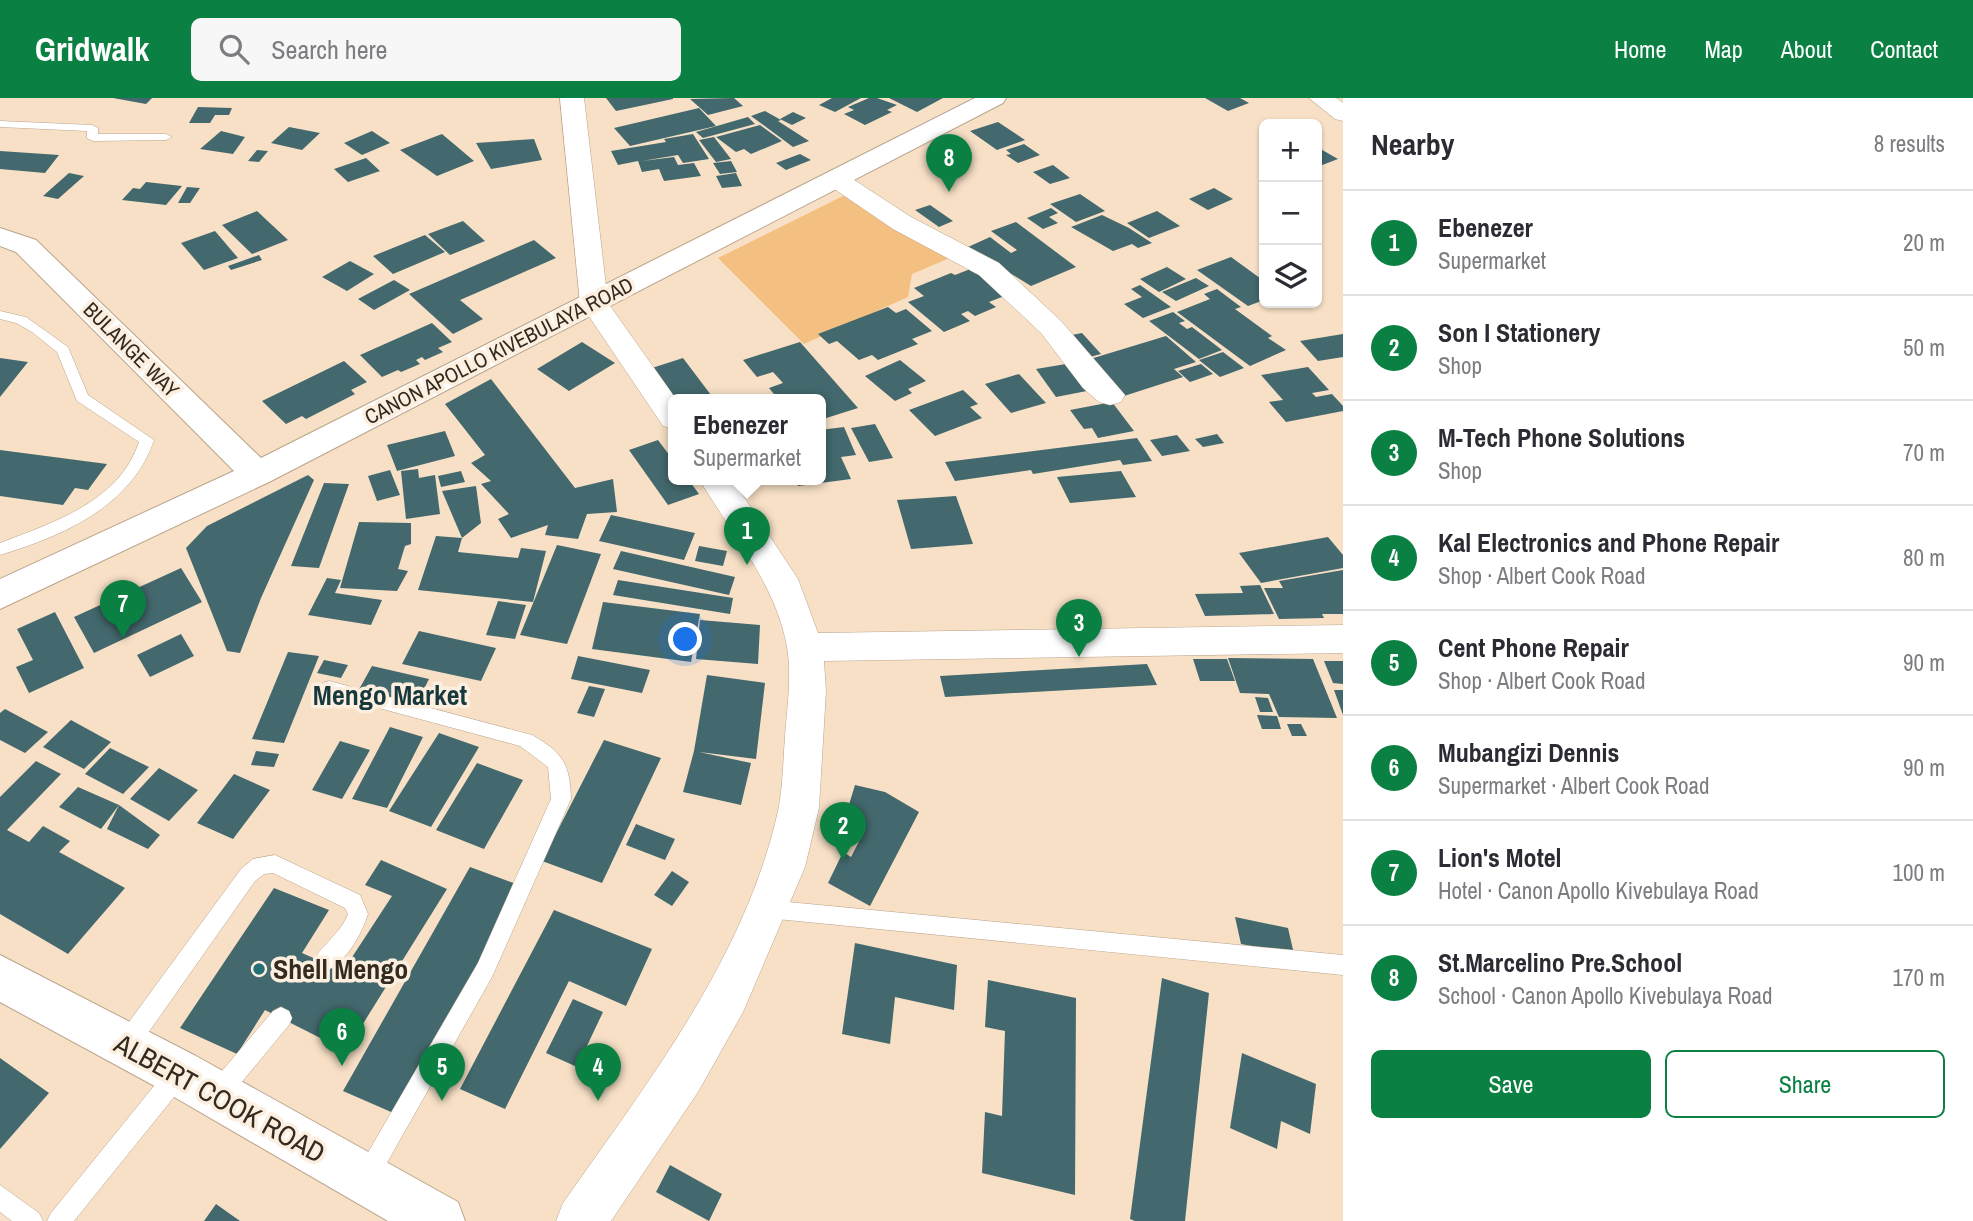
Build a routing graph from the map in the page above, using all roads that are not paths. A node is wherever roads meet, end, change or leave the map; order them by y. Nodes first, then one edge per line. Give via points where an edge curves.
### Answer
1 (572, 98) edge
2 (994, 98) edge
3 (1321, 98) edge
4 (1343, 114) edge
5 (0, 124) edge
6 (166, 137) dead end
7 (836, 179) junction
8 (0, 236) edge
9 (594, 303) junction
10 (0, 315) edge
11 (1110, 395) dead end
12 (668, 410) edge
13 (257, 474) junction
14 (719, 485) edge
15 (0, 549) edge
16 (0, 595) edge
17 (1343, 639) edge
18 (805, 647) junction
19 (328, 688) dead end
20 (767, 909) junction
21 (324, 962) dead end
22 (1343, 965) edge
23 (0, 977) edge
24 (281, 1018) dead end
25 (127, 1045) junction
26 (198, 1084) junction
27 (366, 1179) junction
28 (0, 1197) edge
29 (32, 1221) edge
30 (59, 1221) edge
31 (439, 1221) edge
32 (581, 1221) edge

1 - 9 street
2 - 7 main road, CANON APOLLO KIVEBULAYA ROAD
3 - 4 street
5 - 6 lane via 92,128 93,138
7 - 9 main road, CANON APOLLO KIVEBULAYA ROAD
7 - 11 street via 901,223 989,269 1051,327
8 - 13 main road, BULANGE WAY via 26,246
9 - 12 street
9 - 13 main road, CANON APOLLO KIVEBULAYA ROAD
10 - 15 lane via 21,320 63,350 82,398 147,440 138,465 107,500 74,519
13 - 16 main road, CANON APOLLO KIVEBULAYA ROAD
14 - 18 street via 786,587
17 - 18 street
18 - 20 street via 807,702 799,808 784,867
19 - 27 lane via 525,740 550,754 562,775 561,799 485,970
20 - 22 lane
20 - 32 street via 727,997 681,1075
21 - 25 lane via 352,930 358,914 353,901 275,864 260,865 248,875
23 - 25 main road, ALBERT COOK ROAD
24 - 26 lane
25 - 26 main road, ALBERT COOK ROAD
26 - 27 main road, ALBERT COOK ROAD
26 - 30 lane
27 - 31 main road, ALBERT COOK ROAD
28 - 29 lane

